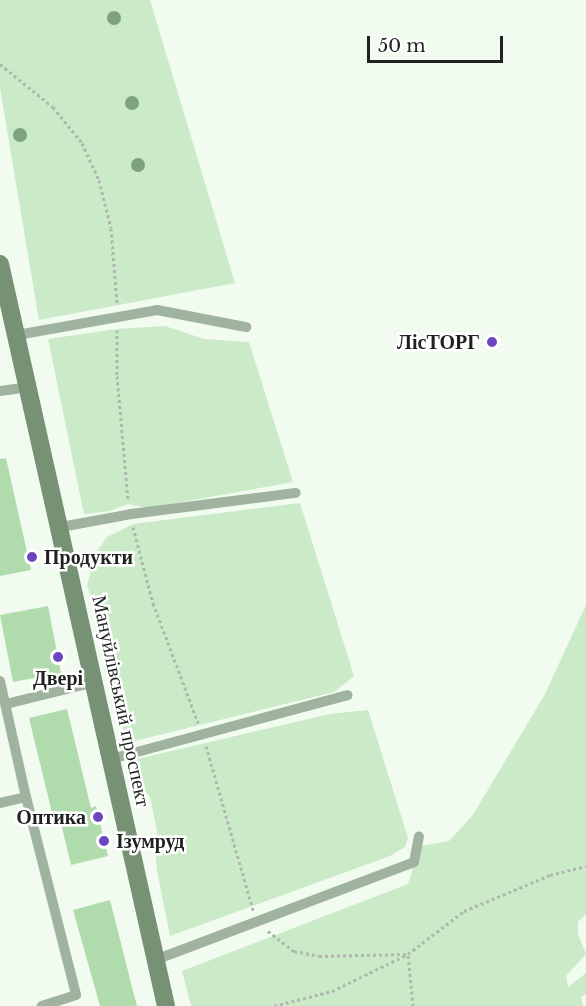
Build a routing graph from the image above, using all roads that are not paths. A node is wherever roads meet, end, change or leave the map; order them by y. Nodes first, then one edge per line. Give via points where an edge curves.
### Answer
1 (0, 264) edge
2 (246, 327) dead end
3 (17, 335) junction
4 (29, 387) junction
5 (0, 391) edge
6 (296, 493) dead end
7 (60, 527) junction
8 (0, 681) edge
9 (94, 682) junction
10 (348, 695) dead end
11 (6, 704) junction
12 (111, 759) junction
13 (26, 797) junction
14 (0, 803) edge
15 (419, 836) dead end
16 (155, 960) junction
17 (42, 1006) edge
18 (166, 1006) edge

1 - 3 main road, Мануйлівський проспект
2 - 3 lane via 157,310
3 - 4 main road, Мануйлівський проспект
4 - 5 lane
4 - 7 main road, Мануйлівський проспект
6 - 7 lane
7 - 9 main road, Мануйлівський проспект
8 - 11 lane
9 - 11 lane
9 - 12 main road, Мануйлівський проспект
10 - 12 lane
11 - 13 lane
12 - 16 main road, Мануйлівський проспект
13 - 14 lane
13 - 17 lane via 76,995
15 - 16 lane via 414,862
16 - 18 main road, Мануйлівський проспект

